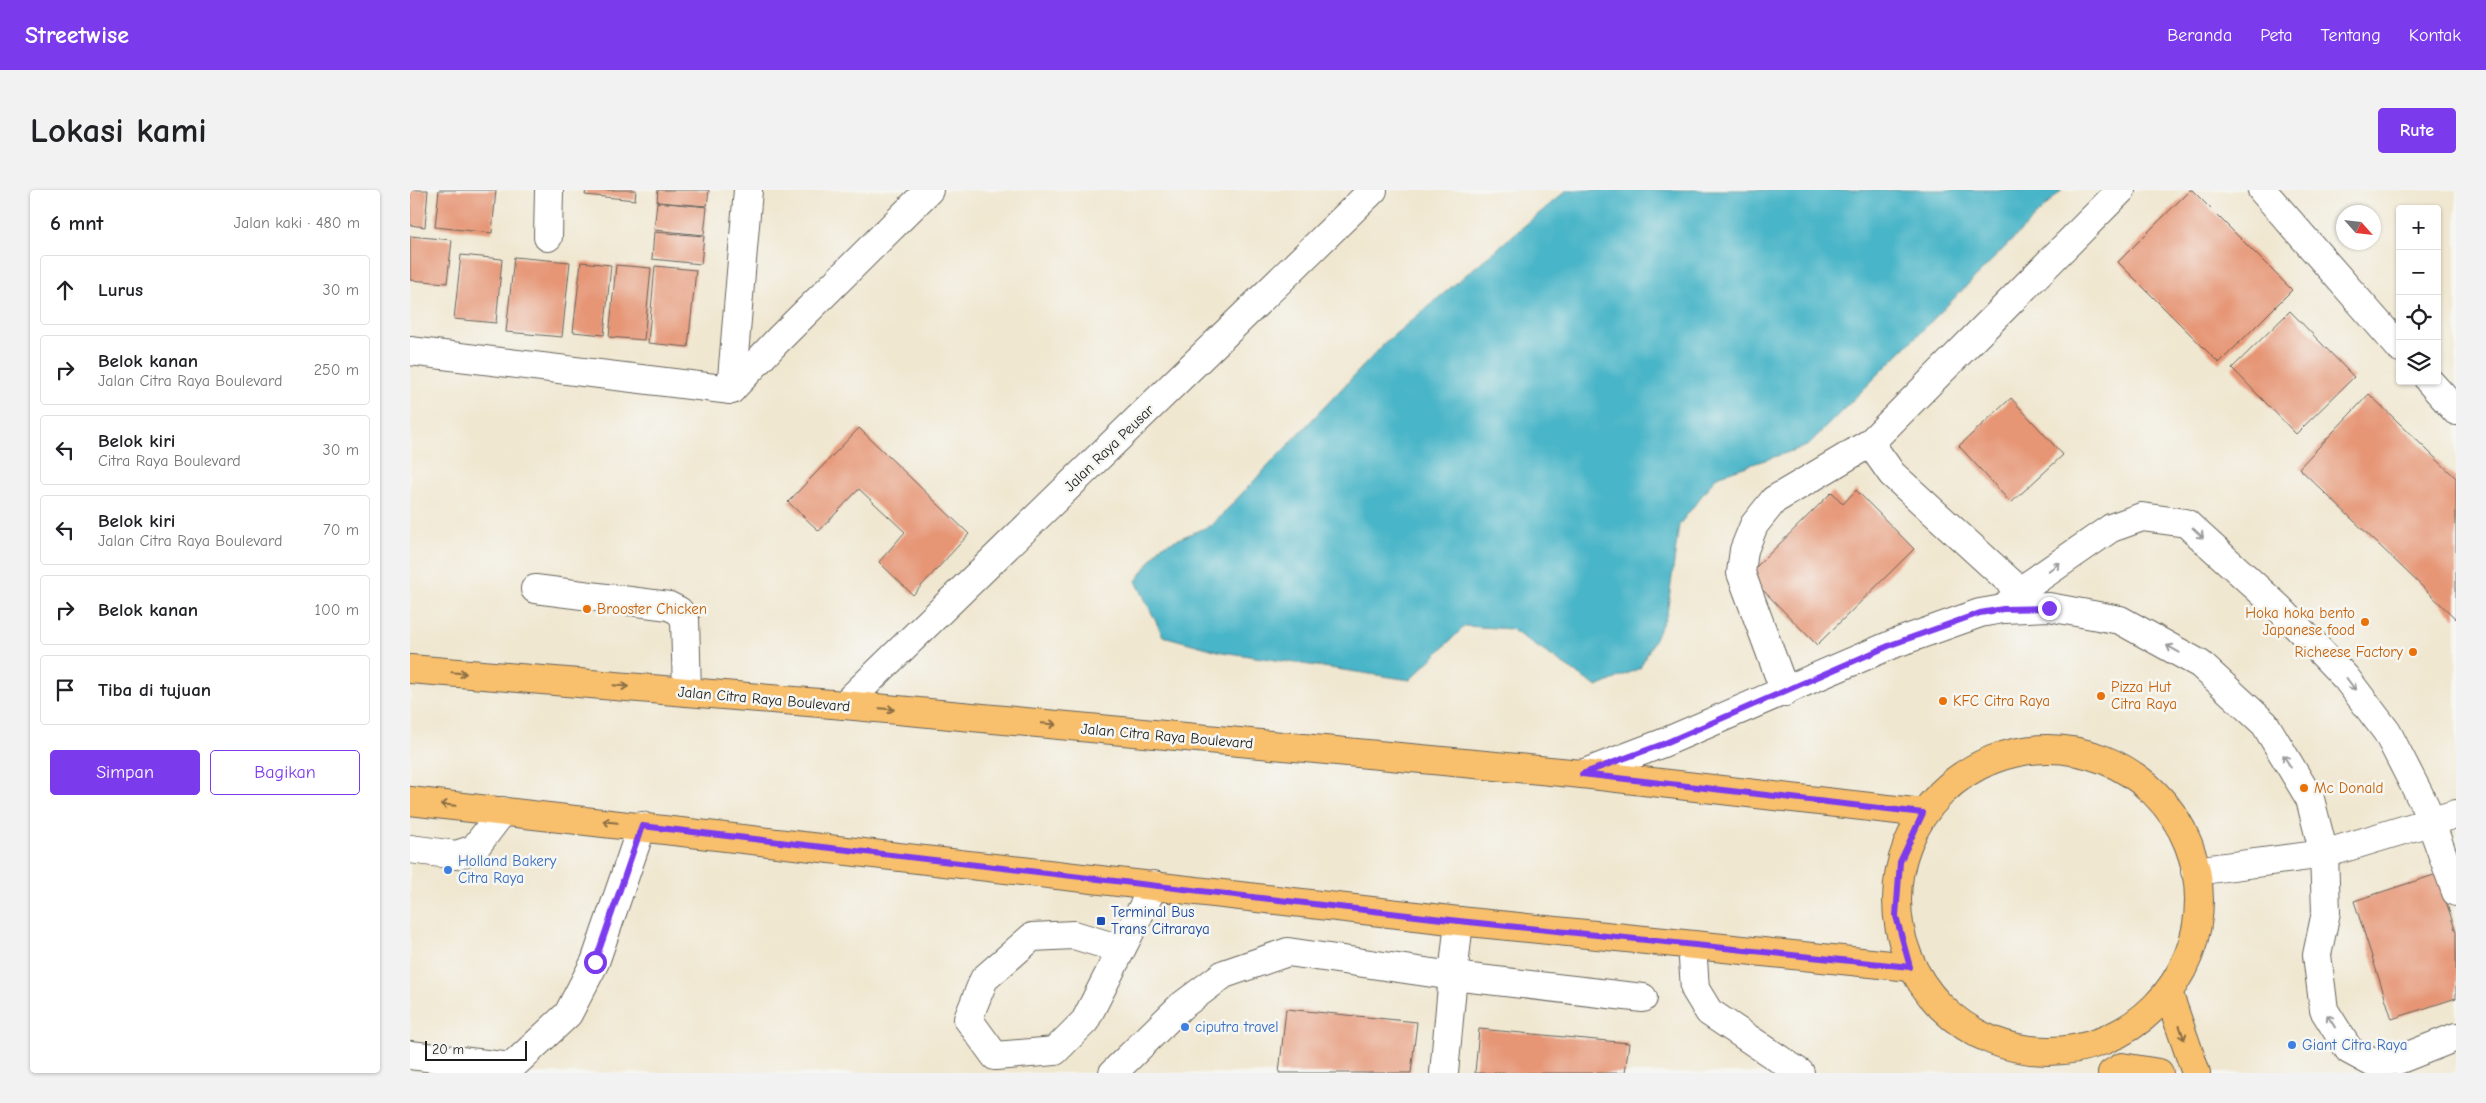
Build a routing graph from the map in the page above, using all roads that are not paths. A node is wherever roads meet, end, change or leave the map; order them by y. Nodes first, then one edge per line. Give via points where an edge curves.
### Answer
1 (549, 190) edge
2 (748, 190) edge
3 (929, 190) edge
4 (1373, 190) edge
5 (2121, 190) edge
6 (2262, 190) edge
7 (548, 237) dead end
8 (2396, 343) edge
9 (410, 351) edge
10 (2433, 385) edge
11 (731, 390) junction
12 (2456, 411) edge
13 (1870, 443) junction
14 (535, 588) dead end
15 (2012, 600) junction
16 (410, 669) edge
17 (687, 692) junction
18 (1785, 692) junction
19 (844, 705) junction
20 (1582, 774) junction
21 (410, 801) edge
22 (503, 811) junction
23 (1923, 813) junction
24 (2444, 818) edge
25 (642, 826) junction
26 (410, 849) edge
27 (2324, 854) junction
28 (2195, 871) junction
29 (1154, 885) junction
30 (2456, 892) edge
31 (1459, 921) junction
32 (1692, 944) junction
33 (1120, 949) junction
34 (1910, 967) junction
35 (1453, 976) junction
36 (2168, 992) junction
37 (1643, 998) dead end
38 (2456, 1037) edge
39 (410, 1055) edge
40 (2018, 1061) edge
41 (508, 1070) edge
42 (1113, 1073) edge
43 (1444, 1073) edge
44 (1800, 1073) edge
45 (2112, 1073) edge
46 (2158, 1073) edge
47 (2196, 1073) edge

1 - 7 street
2 - 11 street
3 - 11 street
4 - 19 street, Jalan Raya Peusar
5 - 13 street
6 - 8 street
9 - 11 street
10 - 12 street
13 - 15 street via 1892,474
13 - 18 street via 1774,500 1754,525 1744,550 1741,573
14 - 17 street via 669,606 679,611 685,619
15 - 18 street via 1893,644
15 -> 24 street via 2111,528 2142,517 2186,523 2278,607 2346,678 2387,732
27 -> 15 street via 2310,799 2265,724 2200,664 2120,620
16 -> 17 main road, Jalan Citra Raya Boulevard
17 - 19 main road, Jalan Citra Raya Boulevard
18 - 20 street via 1663,744
19 -> 20 main road, Jalan Citra Raya Boulevard
20 - 23 main road, Jalan Citra Raya Boulevard
22 -> 21 main road
25 -> 22 main road
22 - 26 street via 474,849 456,855
23 - 28 main road via 1956,779 1999,756 2046,747 2094,754 2137,776 2171,811 2192,853
23 - 34 main road via 1900,862 1896,916
24 - 27 street
24 - 30 street
25 - 29 main road
25 - 41 street via 595,962 568,1014
27 - 28 street
38 -> 27 street via 2398,1060 2373,1063 2349,1050 2324,1010 2317,955 2326,912
28 - 36 main road via 2200,902 2191,949
29 - 31 main road
29 - 33 street
31 - 32 main road
31 - 35 street
32 - 34 main road
32 - 44 street via 1695,988 1709,1012
33 - 33 street via 1085,1020 1055,1051 995,1056 968,1019 984,979 1032,937 1074,935
34 - 40 main road via 1936,1005 1972,1033
35 - 37 street
35 - 42 street via 1288,952 1224,974 1180,1007
35 - 43 street
36 - 40 main road via 2137,1023 2099,1043
36 -> 47 main road
39 - 41 street
45 - 46 main road via 2122,1067

